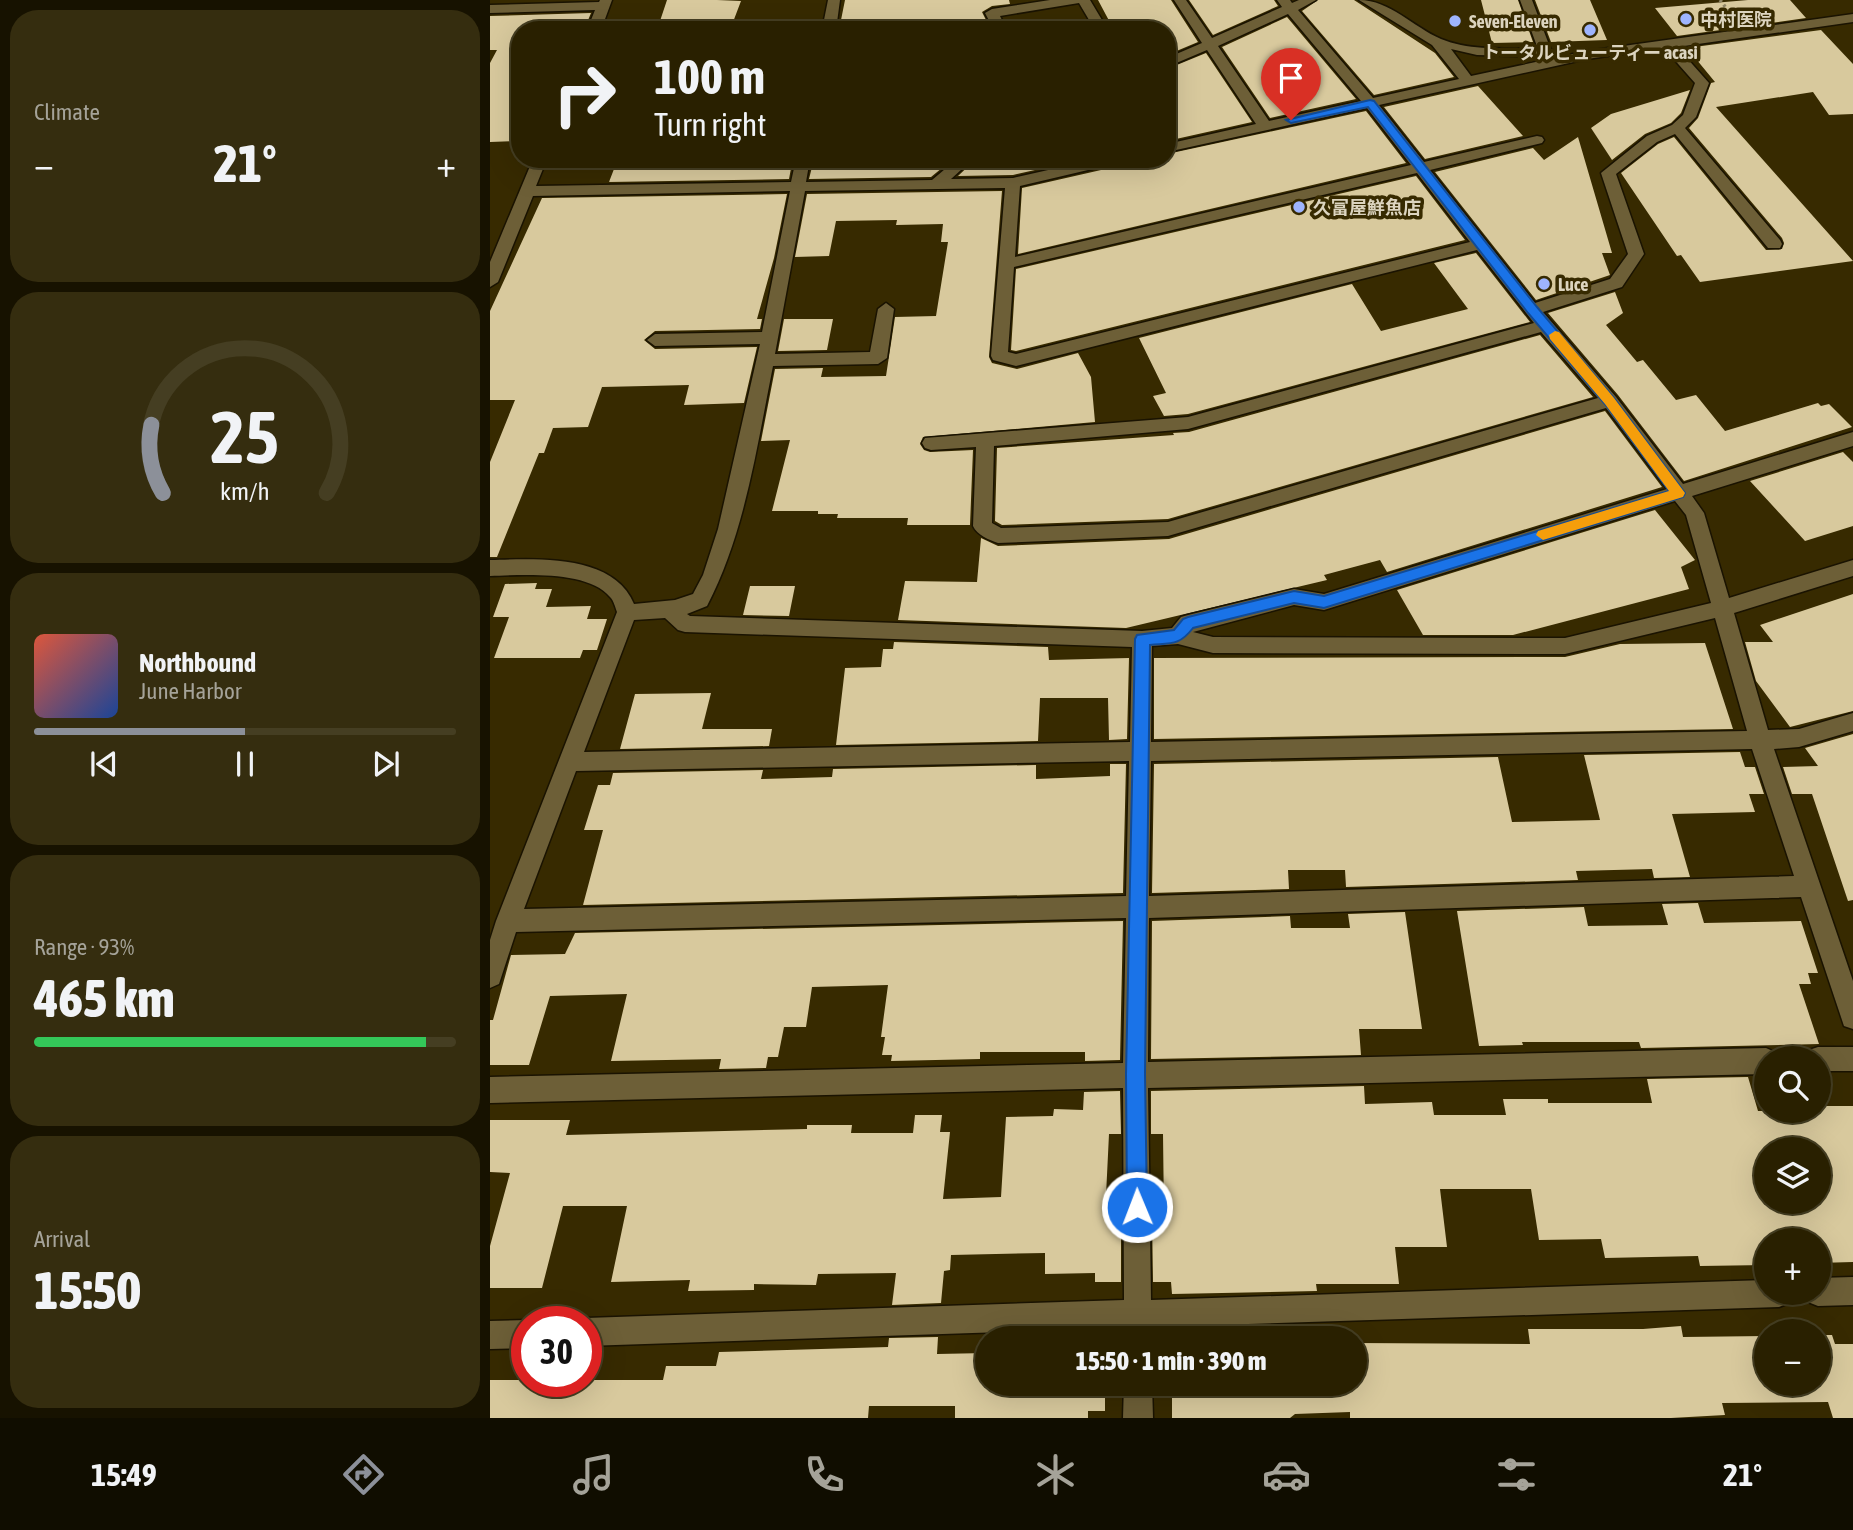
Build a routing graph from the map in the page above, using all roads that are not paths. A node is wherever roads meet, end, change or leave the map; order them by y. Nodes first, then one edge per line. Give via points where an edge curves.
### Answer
1 (834, 0) edge
2 (1075, 0) edge
3 (1084, 0) edge
4 (1180, 0) edge
5 (1310, 0) edge
6 (1365, 0) edge
7 (1526, 0) edge
8 (605, 3) edge
9 (1286, 5) edge
10 (490, 9) edge
11 (1853, 18) edge
12 (598, 21) edge
13 (830, 21) edge
14 (996, 21) edge
15 (1096, 21) edge
16 (1437, 42) junction
17 (1212, 43) junction
18 (1666, 43) junction
19 (1546, 54) junction
20 (1587, 55) junction
21 (1176, 59) edge
22 (1468, 82) junction
23 (1370, 103) junction
24 (1265, 126) junction
25 (1677, 128) junction
26 (1537, 140) dead end
27 (1176, 145) edge
28 (536, 168) edge
29 (801, 168) edge
30 (955, 168) edge
31 (1057, 168) edge
32 (1421, 168) junction
33 (1013, 183) junction
34 (936, 184) junction
35 (798, 186) junction
36 (527, 191) junction
37 (1482, 244) junction
38 (1774, 244) dead end
39 (1007, 264) junction
40 (490, 282) edge
41 (886, 309) dead end
42 (1532, 310) junction
43 (1546, 325) junction
44 (768, 338) junction
45 (656, 341) dead end
46 (764, 360) junction
47 (1609, 401) junction
48 (1853, 439) edge
49 (985, 440) junction
50 (931, 443) dead end
51 (1678, 493) junction
52 (490, 568) edge
53 (1853, 568) edge
54 (669, 609) junction
55 (1721, 609) junction
56 (626, 612) junction
57 (1178, 636) junction
58 (1142, 639) junction
59 (1853, 722) edge
60 (1760, 740) junction
61 (1141, 753) junction
62 (569, 762) junction
63 (1809, 886) junction
64 (1138, 907) junction
65 (508, 921) junction
66 (490, 976) edge
67 (1853, 1017) edge
68 (1831, 1059) edge
69 (1853, 1059) edge
70 (1754, 1060) edge
71 (1135, 1074) junction
72 (490, 1090) edge
73 (1853, 1291) edge
74 (1831, 1292) edge
75 (1754, 1294) edge
76 (1138, 1326) edge
77 (975, 1328) edge
78 (602, 1332) edge
79 (511, 1334) edge
80 (490, 1335) edge
81 (1138, 1396) edge
82 (1138, 1418) edge

1 - 13 street
2 - 14 street via 992,13
3 - 15 street
4 - 17 street
5 - 9 street
6 - 16 street
7 - 19 street
8 - 10 street
8 - 12 street
9 - 17 street
9 - 23 street
11 - 18 street
16 - 19 street via 1477,51
16 - 22 street
17 - 21 street
17 - 24 street
18 - 20 street
18 - 25 street via 1702,83 1689,117
19 - 20 street
20 - 22 street
22 - 23 street
23 - 24 street
23 - 32 street
24 - 27 street
25 - 38 street
25 - 42 street via 1652,139 1608,173 1636,254 1616,283
26 - 32 street
28 - 36 street
29 - 35 street
30 - 34 street
31 - 33 street
32 - 37 street
32 - 39 street
33 - 34 street
33 - 39 street
34 - 35 street
35 - 36 street
35 - 44 street
36 - 40 street
37 - 39 street via 1016,360 999,356
37 - 42 street
41 - 46 street via 878,358
42 - 43 street
43 - 47 street
43 - 49 street via 1188,423
44 - 45 street
44 - 46 street
46 - 54 street via 739,482 711,584 699,601
47 - 49 street via 1168,529 998,536 982,526
47 - 51 street
48 - 51 street
49 - 50 street
51 - 55 street via 1695,513
51 - 57 street via 1324,602 1294,597 1188,623
52 - 56 street via 541,567 596,578 619,593
53 - 55 street
54 - 56 street
54 - 58 street via 685,624
55 - 57 street via 1565,646 1213,645
55 - 60 street
56 - 62 street
57 - 58 street
58 - 61 street
59 - 60 street via 1799,738
60 - 61 street
60 - 63 street
61 - 62 street
61 - 64 street
62 - 65 street
63 - 64 street
63 - 67 street
64 - 65 street
64 - 71 street
65 - 66 street
68 - 69 street
70 - 71 street
71 - 72 street
71 - 76 street
73 - 74 street
75 - 76 street
77 - 78 street
79 - 80 street
81 - 82 street

